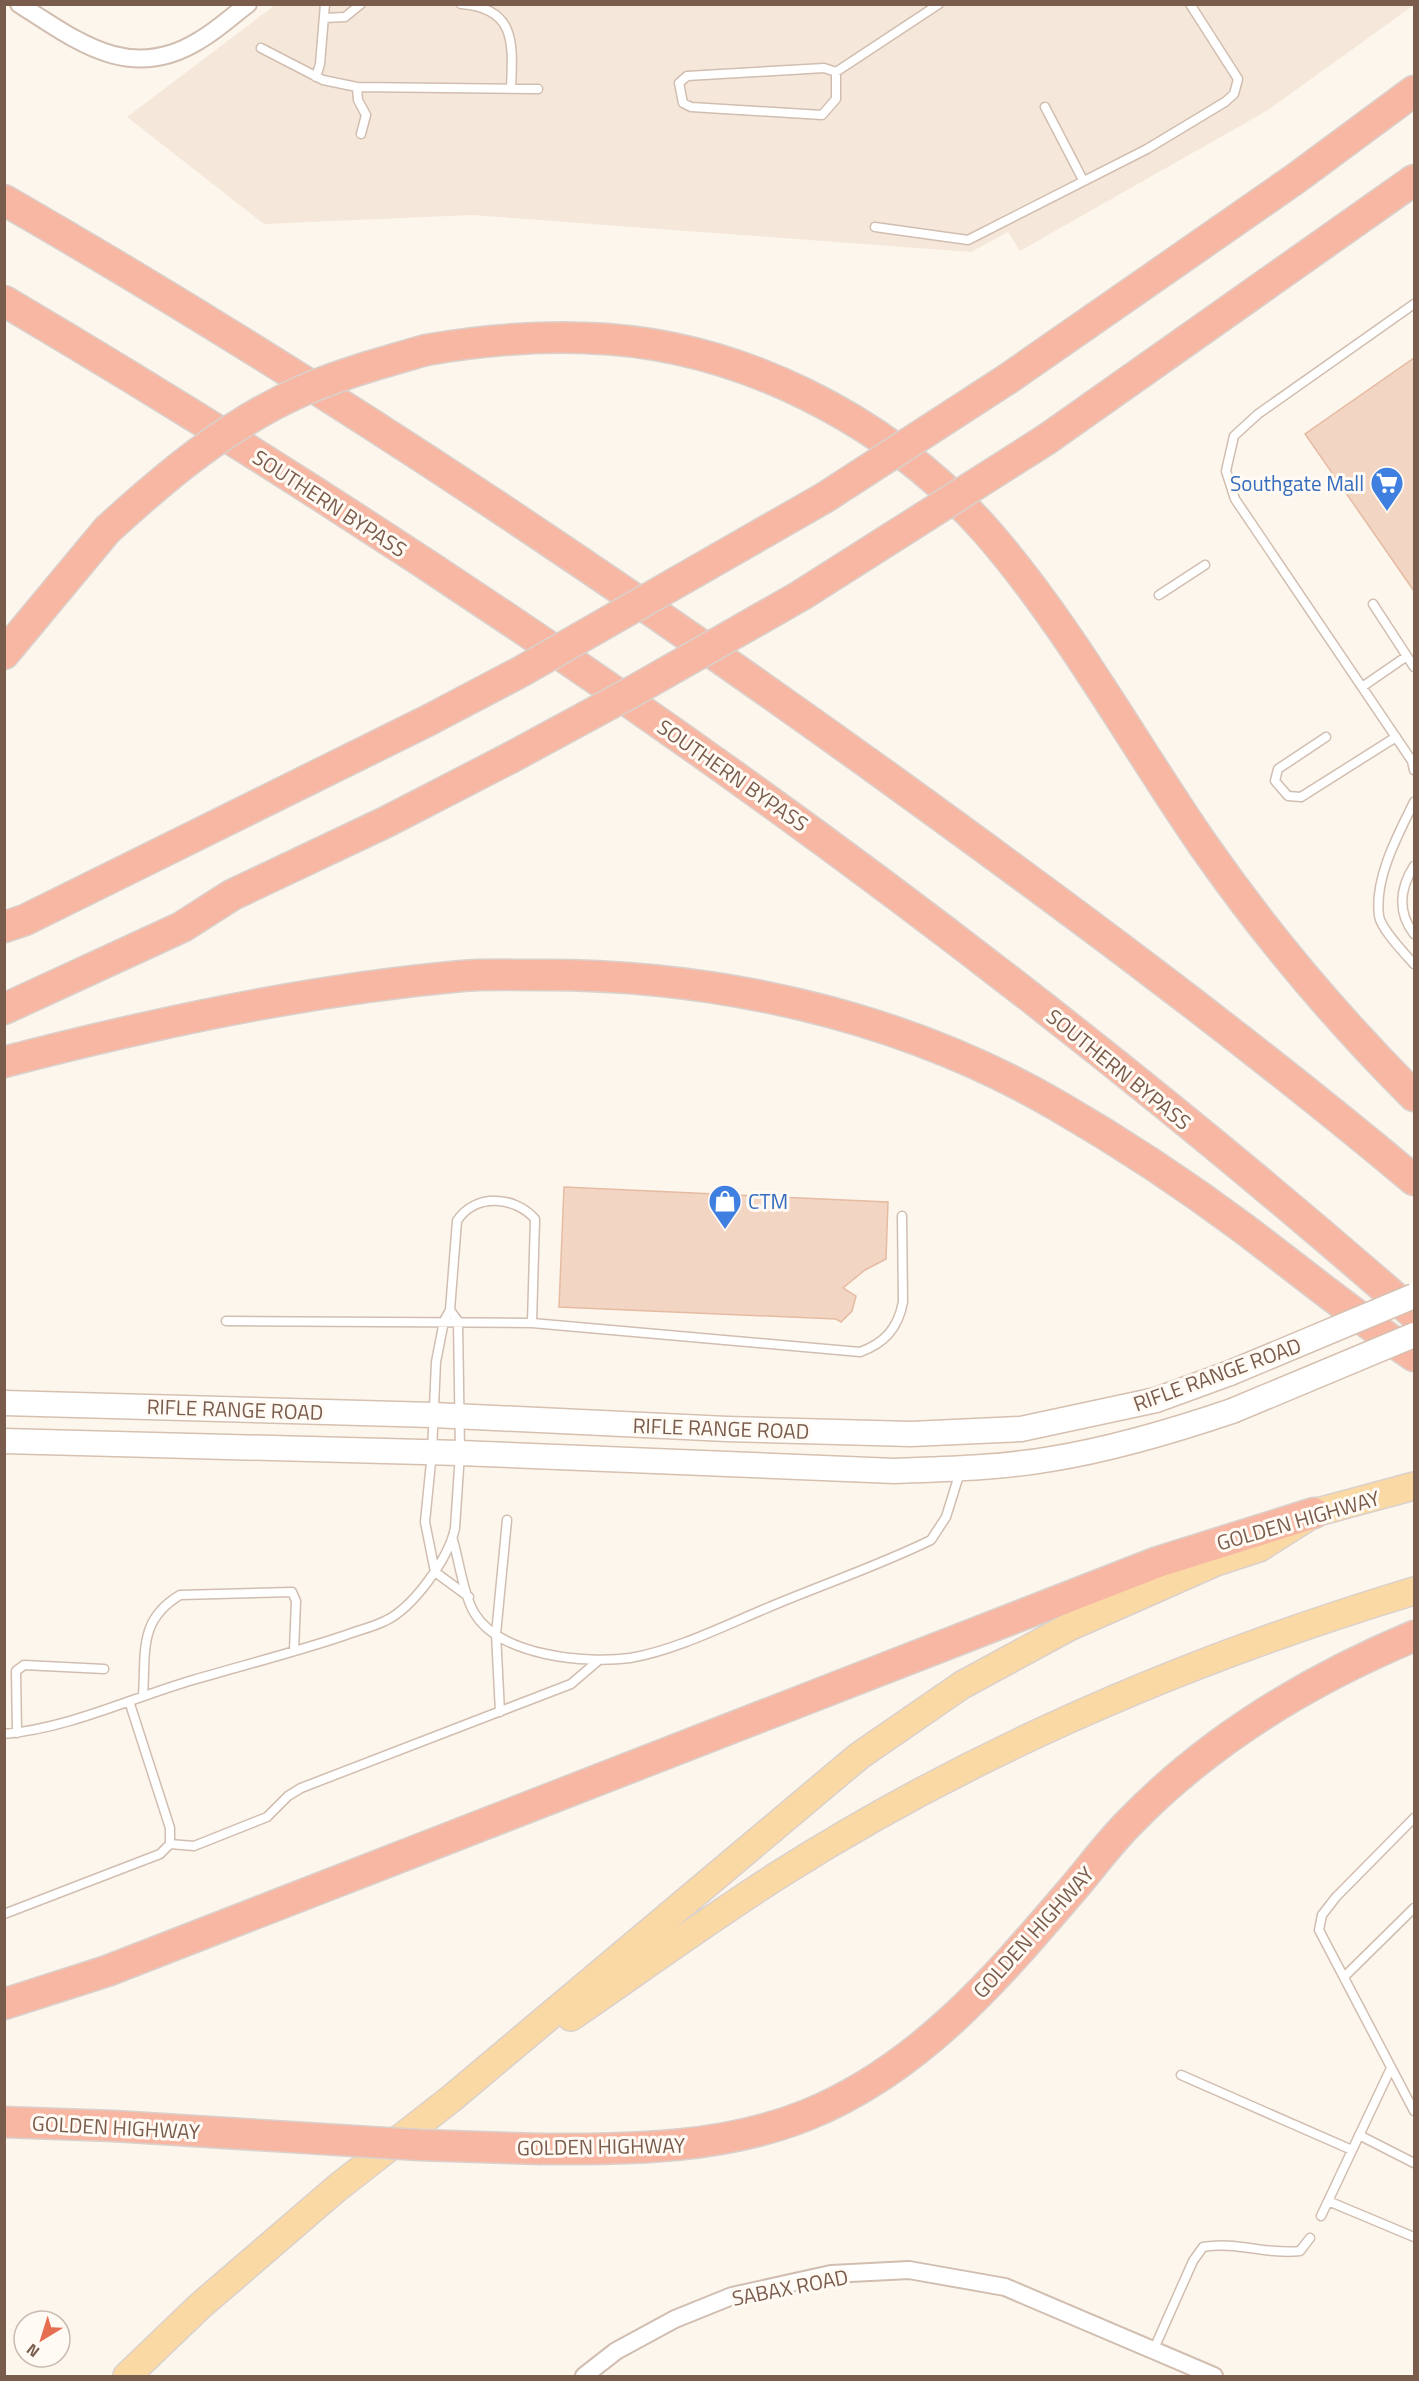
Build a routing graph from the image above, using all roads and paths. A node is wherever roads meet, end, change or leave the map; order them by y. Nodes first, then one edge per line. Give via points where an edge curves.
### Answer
1 (19, 4) edge
2 (248, 4) edge
3 (325, 4) edge
4 (361, 4) edge
5 (461, 4) edge
6 (939, 4) edge
7 (1190, 4) edge
8 (324, 18) junction
9 (261, 48) dead end
10 (836, 72) junction
11 (315, 77) junction
12 (357, 87) junction
13 (511, 88) junction
14 (538, 89) dead end
15 (1414, 91) edge
16 (1045, 107) dead end
17 (361, 134) dead end
18 (1083, 180) junction
19 (1414, 180) edge
20 (4, 200) edge
21 (875, 227) dead end
22 (4, 301) edge
23 (1414, 304) edge
24 (1205, 565) dead end
25 (1159, 596) dead end
26 (1373, 604) dead end
27 (4, 654) edge
28 (1407, 656) junction
29 (1414, 667) edge
30 (1362, 687) junction
31 (1326, 737) dead end
32 (1396, 737) junction
33 (1414, 770) edge
34 (1414, 802) edge
35 (1414, 866) edge
36 (4, 927) edge
37 (1414, 934) edge
38 (1414, 964) edge
39 (4, 1009) edge
40 (4, 1062) edge
41 (1414, 1096) edge
42 (1414, 1180) edge
43 (902, 1216) dead end
44 (1414, 1296) edge
45 (450, 1310) junction
46 (1414, 1314) edge
47 (226, 1321) dead end
48 (444, 1321) junction
49 (458, 1321) junction
50 (532, 1323) junction
51 (1414, 1335) edge
52 (1414, 1356) edge
53 (4, 1403) edge
54 (433, 1415) junction
55 (460, 1417) junction
56 (4, 1441) edge
57 (432, 1452) junction
58 (460, 1453) junction
59 (961, 1469) junction
60 (1414, 1486) edge
61 (1314, 1513) junction
62 (507, 1520) dead end
63 (453, 1540) junction
64 (435, 1572) junction
65 (1414, 1591) edge
66 (469, 1597) junction
67 (496, 1634) junction
68 (1414, 1636) edge
69 (294, 1651) junction
70 (599, 1660) junction
71 (104, 1669) dead end
72 (142, 1696) junction
73 (129, 1701) junction
74 (500, 1712) junction
75 (17, 1733) junction
76 (4, 1734) edge
77 (1414, 1818) edge
78 (170, 1844) junction
79 (1414, 1908) edge
80 (4, 1914) edge
81 (1345, 1976) junction
82 (4, 2004) edge
83 (1391, 2068) junction
84 (1181, 2075) dead end
85 (452, 2098) junction
86 (1414, 2111) edge
87 (4, 2122) edge
88 (1359, 2135) junction
89 (1352, 2150) junction
90 (1414, 2163) edge
91 (1328, 2201) junction
92 (1321, 2216) dead end
93 (1414, 2237) edge
94 (1310, 2238) dead end
95 (1153, 2351) junction
96 (127, 2376) edge
97 (584, 2376) edge
98 (1214, 2376) edge

1 - 2 street via 92,50 137,58 166,56 182,50
3 - 8 lane
4 - 8 lane via 345,16
5 - 13 lane via 489,9 507,30 513,42
6 - 10 lane
7 - 18 lane via 1238,79 1234,94 1147,149
8 - 11 lane
9 - 11 lane
10 - 10 lane via 824,68 687,76 679,84 683,103 691,107 822,115 836,99
11 - 12 lane
12 - 13 lane
12 - 17 lane via 358,100 366,114
13 - 14 lane
15 - 36 highway, bridge via 1009,378 824,498 429,720
16 - 18 lane
18 - 21 lane via 968,240
19 - 39 highway, bridge via 1047,439 800,596 510,758 232,896 182,927
20 - 42 highway via 257,351 765,688 1175,987
22 - 46 highway, SOUTHERN BYPASS via 178,403 729,771 955,936 1318,1229
23 - 30 lane via 1258,414 1234,436 1226,471 1235,499
24 - 25 lane
26 - 28 lane
27 - 41 highway, bridge via 107,530 157,484 243,422 312,387 426,350 495,340 587,338 657,346 718,360 818,401 874,433 922,468 988,533 1031,587 1205,848 1329,1007
28 - 29 lane
28 - 30 lane
30 - 32 lane
31 - 32 lane via 1278,769 1275,781 1288,796 1301,797
32 - 33 lane
34 - 38 lane via 1388,861 1379,918
35 - 37 lane via 1404,882 1401,904
40 - 52 highway via 141,1027 310,996 464,976 607,975 763,996 916,1040 1054,1104 1177,1182
43 - 50 lane via 900,1314 884,1340 860,1352
44 - 55 main road, RIFLE RANGE ROAD, bridge via 1156,1400 1021,1429 911,1434
45 - 48 lane
45 - 49 lane
45 - 50 lane via 458,1221 482,1203 499,1200 516,1203 535,1219 537,1226
47 - 48 lane
48 - 49 lane
48 - 54 lane via 436,1362
49 - 50 lane
49 - 55 lane
51 - 59 main road, RIFLE RANGE ROAD, bridge via 1232,1411 1155,1437 1050,1460
53 - 54 main road, RIFLE RANGE ROAD
54 - 55 main road, RIFLE RANGE ROAD
54 - 57 lane
55 - 58 lane
56 - 57 main road, RIFLE RANGE ROAD
57 - 58 main road, RIFLE RANGE ROAD
57 - 64 lane via 425,1522
58 - 59 main road, RIFLE RANGE ROAD via 895,1471
58 - 63 lane
59 - 70 lane via 946,1517 931,1540 699,1637 632,1658
60 - 61 main road, GOLDEN HIGHWAY
61 - 82 highway, GOLDEN HIGHWAY via 1158,1562 118,1967
61 - 85 main road via 1259,1548 1216,1562 1069,1627 962,1685 859,1756
62 - 67 lane
63 - 64 lane
63 - 66 lane
64 - 66 lane
64 - 69 lane via 386,1621
65 - 85 main road via 1327,1617 1165,1677 1061,1721 987,1758 780,1874
66 - 67 lane via 475,1614
67 - 70 lane via 515,1647
67 - 74 lane
68 - 87 highway, GOLDEN HIGHWAY, bridge via 1296,1693 1178,1776 1128,1824 968,2006 904,2061 865,2087 808,2115 720,2140 639,2149 419,2145
69 - 72 lane
69 - 72 lane via 296,1601 291,1592 180,1595 165,1604 148,1626
70 - 74 lane via 571,1684
71 - 75 lane via 24,1665 16,1671
72 - 73 lane
73 - 75 lane via 50,1727
73 - 78 lane via 170,1828
74 - 78 lane via 301,1788 267,1817 194,1846
75 - 76 lane
77 - 81 lane via 1322,1915 1319,1930
78 - 80 lane via 160,1854
79 - 81 lane
81 - 83 lane
83 - 86 lane
83 - 88 lane
84 - 89 lane
85 - 96 main road via 336,2188 200,2306
88 - 89 lane
88 - 90 lane
89 - 91 lane
91 - 92 lane
91 - 93 lane
94 - 95 lane via 1300,2251 1287,2253 1221,2244 1203,2247 1192,2261
95 - 97 street, SABAX ROAD via 1005,2286 909,2270 831,2274 732,2296 675,2319 616,2351
95 - 98 street, SABAX ROAD

